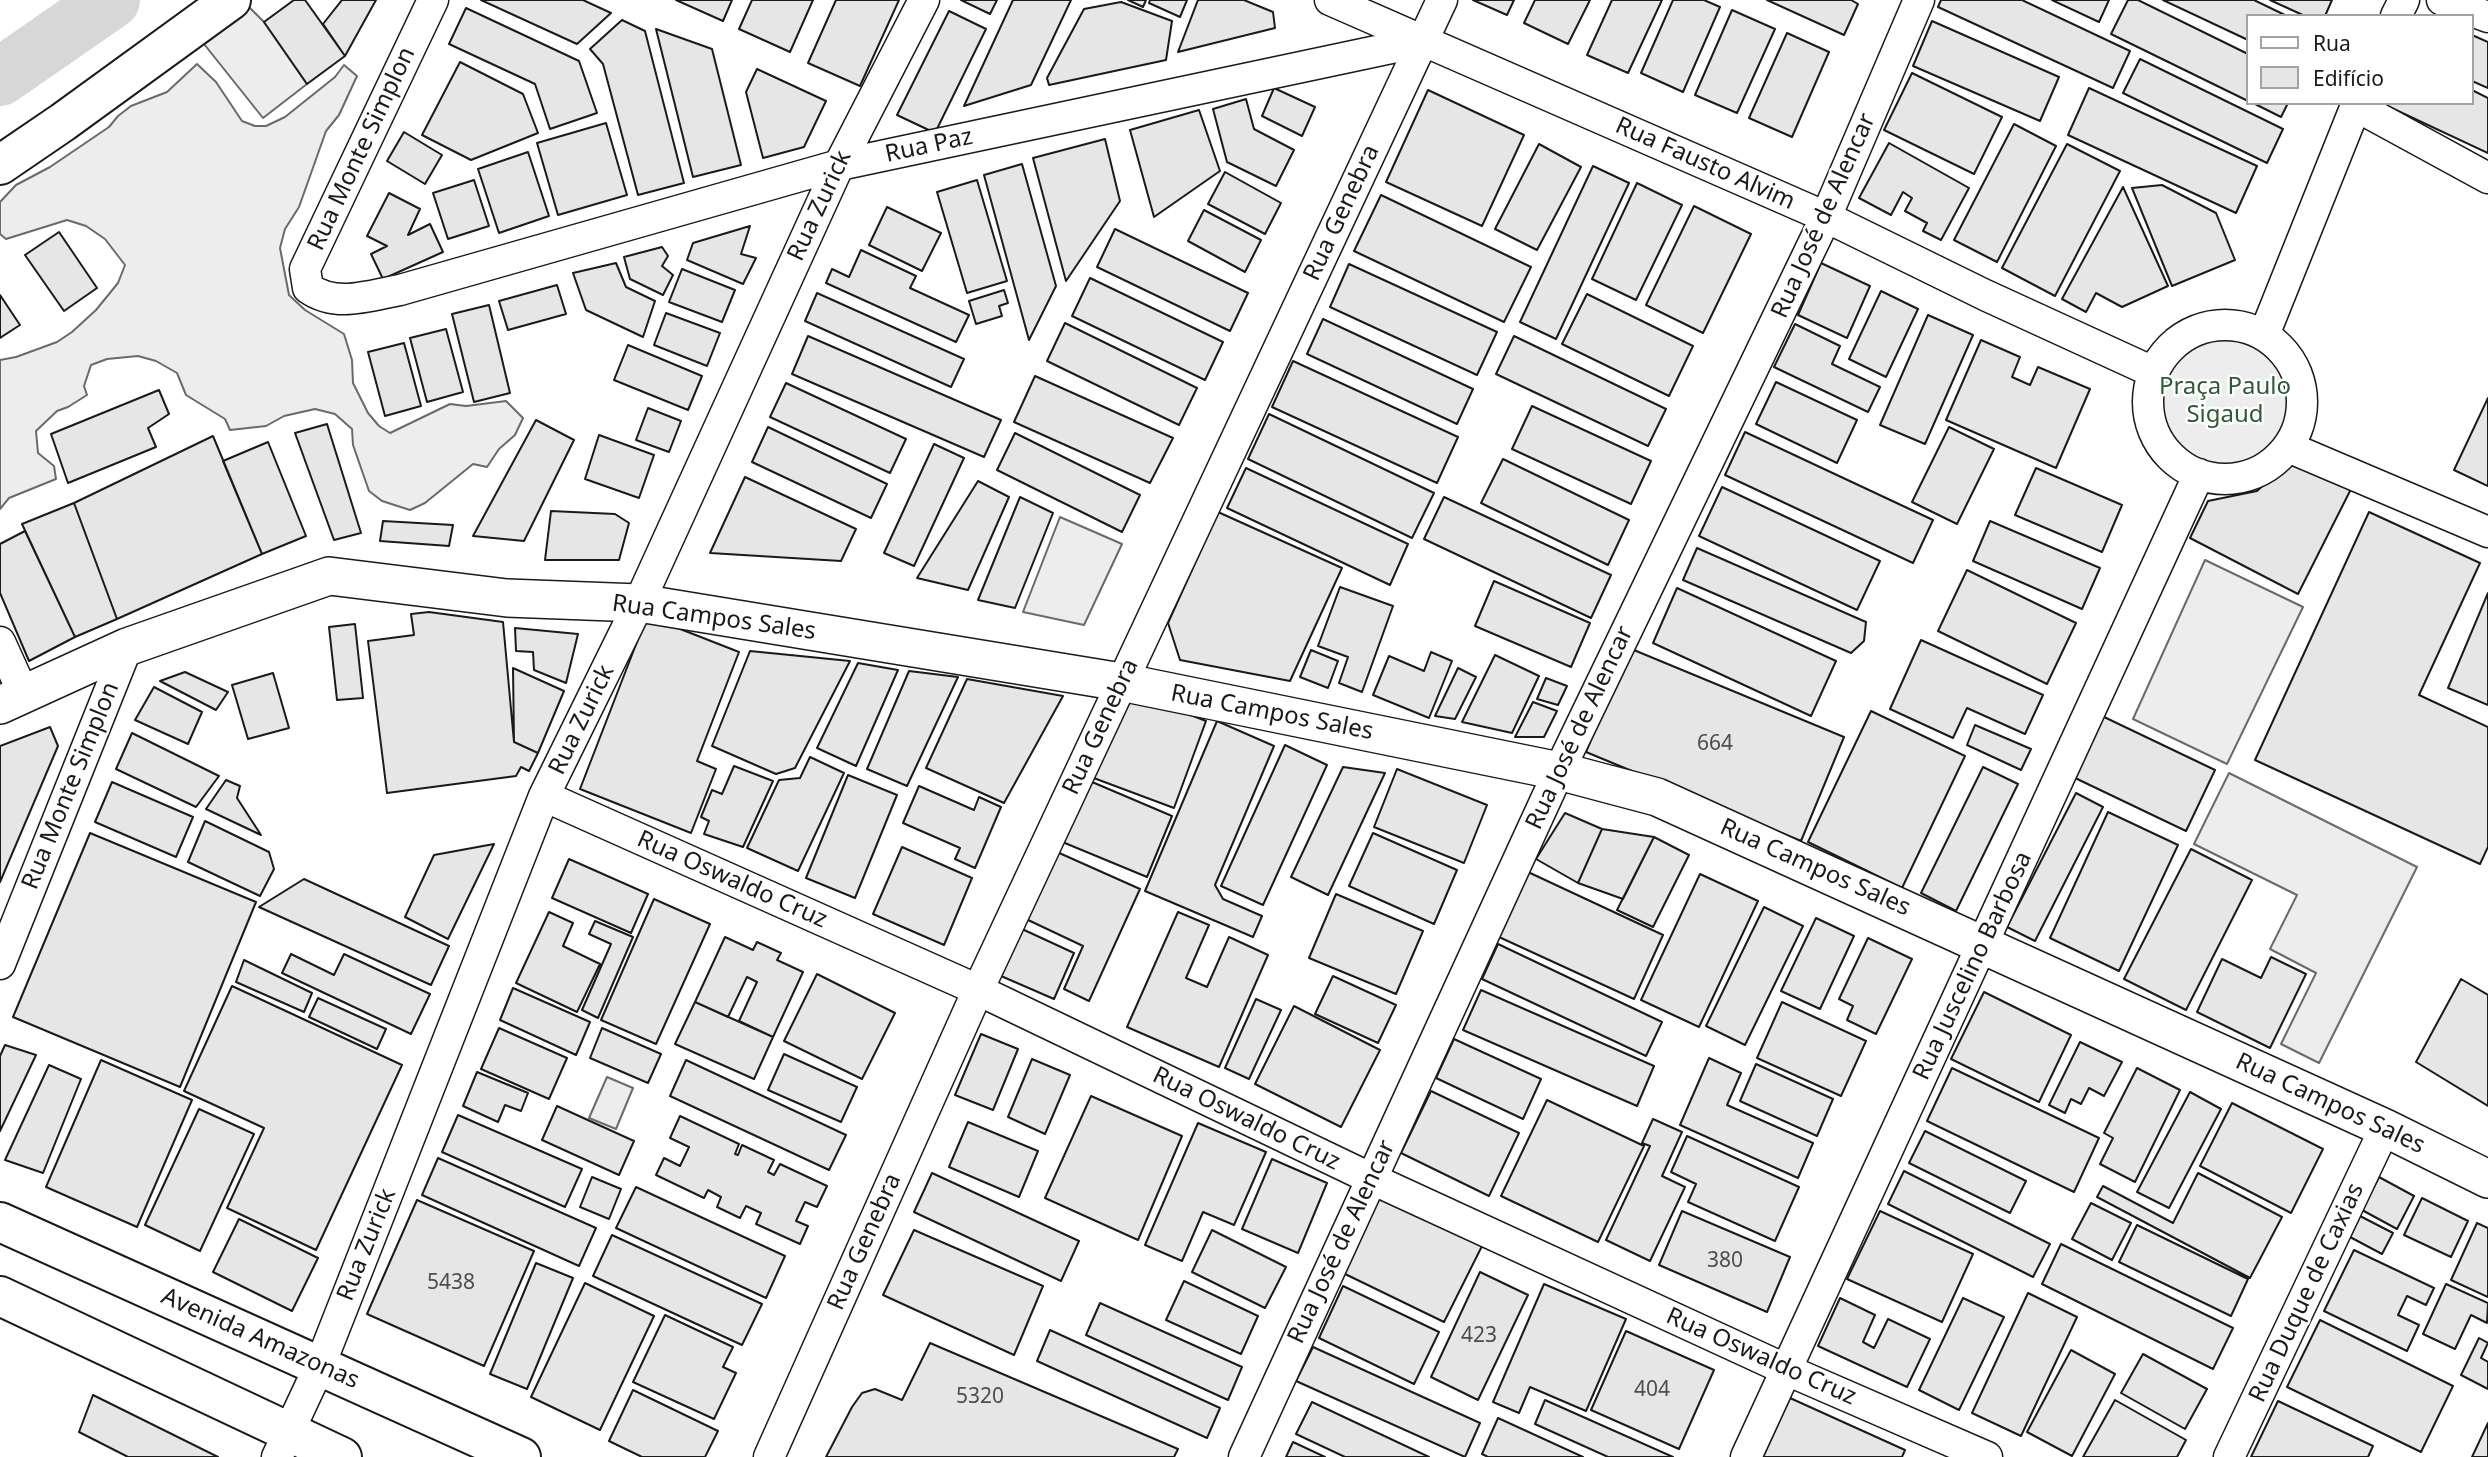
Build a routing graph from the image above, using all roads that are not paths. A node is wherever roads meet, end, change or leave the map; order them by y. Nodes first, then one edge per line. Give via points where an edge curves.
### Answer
1 (231, 0) edge
2 (433, 0) edge
3 (924, 0) edge
4 (1330, 0) edge
5 (1442, 0) edge
6 (1919, 0) edge
7 (2442, 0) edge
8 (2488, 17) edge
9 (1424, 41) junction
10 (2356, 105) edge
11 (0, 165) edge
12 (839, 165) junction
13 (2488, 178) edge
14 (1826, 217) junction
15 (400, 290) joint
16 (2264, 335) junction
17 (2153, 372) junction
18 (2288, 447) junction
19 (2199, 474) junction
20 (2488, 532) edge
21 (639, 603) junction
22 (0, 642) edge
23 (127, 647) junction
24 (1121, 682) junction
25 (12, 700) edge
26 (1559, 771) junction
27 (544, 796) junction
28 (1983, 944) junction
29 (0, 964) edge
30 (978, 990) junction
31 (2385, 1128) junction
32 (1371, 1179) junction
33 (2488, 1179) edge
34 (0, 1222) edge
35 (0, 1296) edge
36 (320, 1365) junction
37 (1787, 1370) junction
38 (283, 1445) edge
39 (342, 1457) edge
40 (521, 1457) edge
41 (769, 1457) edge
42 (1244, 1457) edge
43 (1746, 1457) edge
44 (1987, 1457) edge
45 (2230, 1457) edge

1 - 11 main road
2 - 15 street, Rua Monte Simplon via 305,269 308,288 320,297 345,301
3 - 12 street, Rua Zurick
4 - 9 street, Rua Fausto Alvim
5 - 9 street, Rua Genebra
6 - 14 street, Rua José de Alencar
7 - 8 street
9 - 12 street, Rua Paz
9 - 14 street, Rua Fausto Alvim
9 - 24 street, Rua Genebra
10 - 13 street
10 - 16 street
12 - 15 street, Rua Paz
12 - 21 street, Rua Zurick
14 - 17 street, Rua Fausto Alvim
14 - 26 street, Rua José de Alencar
16 - 17 street via 2239,326 2212,325 2188,334 2167,350
16 - 18 street via 2297,373 2302,398 2299,424
17 - 19 street via 2150,422 2177,462
18 - 19 street via 2248,475 2219,479
18 - 20 street
19 - 28 street, Rua Juscelino Barbosa
21 - 23 street, Rua Campos Sales via 507,598 329,576
21 - 24 street, Rua Campos Sales
21 - 27 street, Rua Zurick
22 - 25 street
23 - 25 street, Rua Campos Sales
23 - 29 street, Rua Monte Simplon
24 - 26 street, Rua Campos Sales
24 - 30 street, Rua Genebra
26 - 28 street, Rua Campos Sales via 1657,797
26 - 32 street, Rua José de Alencar
27 - 30 street, Rua Oswaldo Cruz
27 - 36 street, Rua Zurick
28 - 31 street, Rua Campos Sales
28 - 37 street, Rua Juscelino Barbosa
30 - 32 street, Rua Oswaldo Cruz
30 - 41 street, Rua Genebra
31 - 33 street, Rua Campos Sales
31 - 45 street, Rua Duque de Caxias
32 - 37 street, Rua Oswaldo Cruz
32 - 42 street, Rua José de Alencar
34 - 36 main road, Avenida Amazonas
35 - 38 main road
36 - 38 street, Rua Zurick
36 - 40 main road, Avenida Amazonas
37 - 43 street, Rua Juscelino Barbosa
37 - 44 street, Rua Oswaldo Cruz
38 - 39 main road

